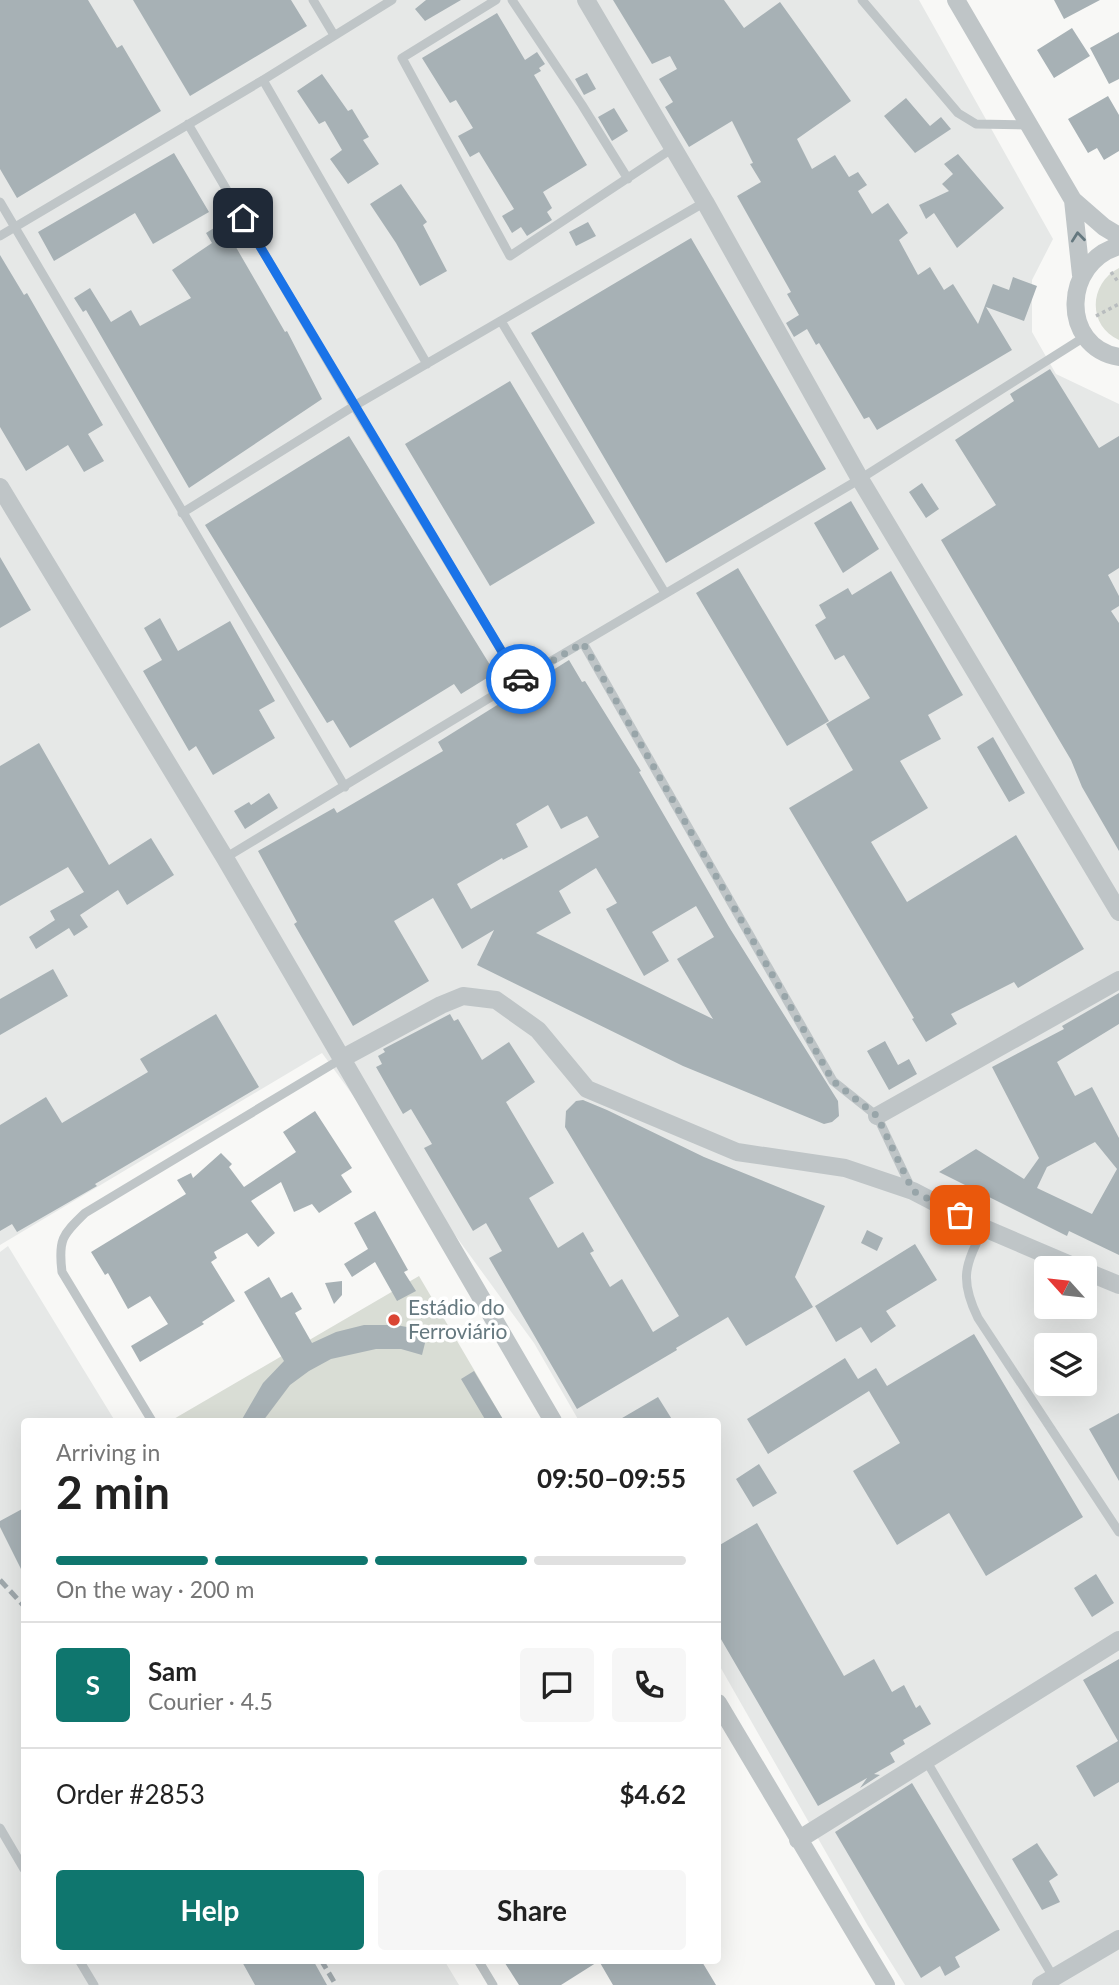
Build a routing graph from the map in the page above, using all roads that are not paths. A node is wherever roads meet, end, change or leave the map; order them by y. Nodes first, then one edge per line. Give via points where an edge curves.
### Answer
1 (313, 0) edge
2 (392, 0) edge
3 (496, 0) edge
4 (512, 0) edge
5 (586, 0) edge
6 (862, 0) edge
7 (956, 0) edge
8 (334, 35) junction
9 (263, 80) junction
10 (188, 124) junction
11 (1029, 125) junction
12 (673, 148) junction
13 (628, 179) junction
14 (1073, 200) junction
15 (0, 202) edge
16 (705, 202) junction
17 (15, 228) junction
18 (0, 236) edge
19 (1119, 236) edge
20 (1119, 246) edge
21 (1082, 275) junction
22 (501, 321) junction
23 (1086, 336) junction
24 (1119, 357) edge
25 (427, 364) junction
26 (354, 407) junction
27 (860, 479) junction
28 (0, 487) edge
29 (182, 513) junction
30 (665, 593) junction
31 (583, 643) junction
32 (519, 680) junction
33 (345, 787) junction
34 (225, 858) junction
35 (1119, 912) edge
36 (1119, 980) edge
37 (341, 1059) junction
38 (877, 1116) junction
39 (913, 1191) junction
40 (984, 1228) junction
41 (1050, 1256) edge
42 (1097, 1276) edge
43 (1119, 1285) edge
44 (150, 1418) edge
45 (551, 1418) edge
46 (1119, 1532) edge
47 (1119, 1640) edge
48 (721, 1708) edge
49 (927, 1762) junction
50 (0, 1828) edge
51 (798, 1840) junction
52 (21, 1864) edge
53 (1119, 1939) edge
54 (81, 1964) edge
55 (481, 1964) edge
56 (1051, 1983) edge
57 (94, 1985) edge
58 (494, 1985) edge
59 (886, 1985) edge

1 - 8 lane
2 - 8 lane
3 - 13 lane via 402,58 510,256
4 - 13 lane
5 - 12 street
6 - 11 lane via 958,113 976,124
7 - 11 street
8 - 9 lane
9 - 10 lane
9 - 25 lane
10 - 17 lane
10 - 26 lane
11 - 14 street
12 - 13 lane
12 - 16 street
14 - 19 street
21 -> 14 street
15 - 17 lane
16 - 22 lane
16 - 27 street
17 - 18 lane
17 - 29 lane
20 - 21 street via 1090,262
21 - 23 street via 1075,306
22 - 25 lane
22 - 30 lane
23 - 24 street via 1098,348
23 - 27 lane
25 - 26 lane
26 - 29 lane
26 - 32 lane
27 - 30 lane
27 - 35 street
28 - 34 street
29 - 33 lane
30 - 31 lane
31 - 32 lane
31 - 38 lane via 833,1081
32 - 33 lane
33 - 34 lane
34 - 37 street
36 - 38 street
37 - 39 street via 441,1004 463,996 496,1000 538,1030 587,1089 737,1152 845,1168
37 - 44 lane via 85,1213 68,1229 59,1248 62,1272
37 - 45 street
38 - 39 lane
39 - 40 street
40 - 41 street
40 - 46 lane via 965,1277 970,1301
42 - 43 street
47 - 49 street
48 - 51 street
49 - 51 street
49 - 56 lane
50 - 52 lane
51 - 59 street
53 - 56 street
54 - 57 lane
55 - 58 lane

